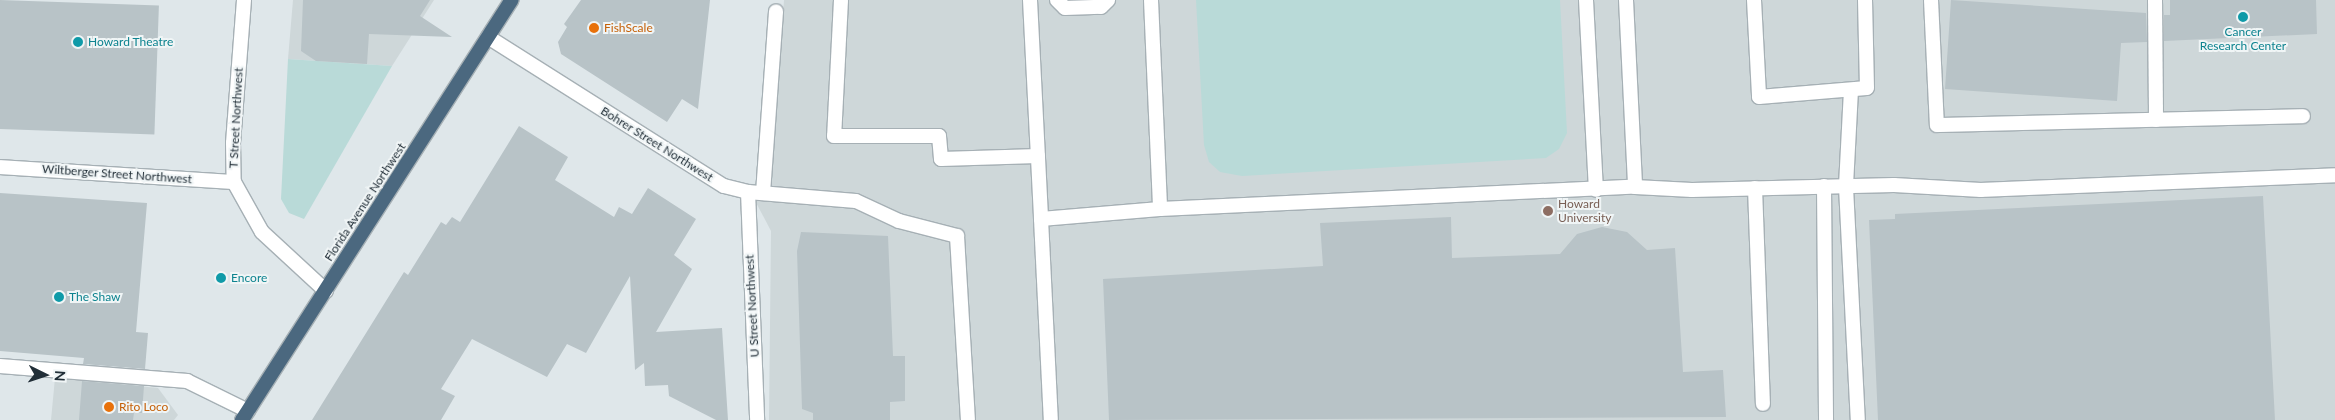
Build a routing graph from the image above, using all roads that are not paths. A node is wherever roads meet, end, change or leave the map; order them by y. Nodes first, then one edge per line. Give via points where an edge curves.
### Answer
1 (244, 0) edge
2 (512, 0) edge
3 (841, 0) edge
4 (1030, 0) edge
5 (1058, 0) edge
6 (1108, 0) edge
7 (1151, 0) edge
8 (1586, 0) edge
9 (1626, 0) edge
10 (1754, 0) edge
11 (1865, 0) edge
12 (1931, 0) edge
13 (2155, 0) edge
14 (776, 11) dead end
15 (488, 37) junction
16 (1851, 90) junction
17 (2303, 116) dead end
18 (2156, 120) junction
19 (1038, 156) junction
20 (0, 166) edge
21 (2335, 175) edge
22 (234, 182) junction
23 (1824, 186) junction
24 (1635, 187) junction
25 (1846, 187) junction
26 (1755, 188) junction
27 (1596, 190) junction
28 (748, 192) junction
29 (763, 193) junction
30 (1160, 210) junction
31 (1041, 219) junction
32 (326, 291) junction
33 (0, 366) edge
34 (1764, 404) dead end
35 (245, 415) edge
36 (757, 420) edge
37 (968, 420) edge
38 (1051, 420) edge
39 (1826, 420) edge
40 (1858, 420) edge

1 - 22 street, T Street Northwest via 233,143
2 - 15 highway, Florida Avenue Northwest
3 - 19 street via 834,136 940,136 941,159
4 - 19 street
5 - 6 street via 1065,8 1101,7
7 - 30 street
8 - 27 street
9 - 24 street
10 - 16 street via 1759,97
11 - 16 street via 1867,88
12 - 18 street via 1937,125
13 - 18 street
14 - 29 street
15 - 28 street, Bohrer Street Northwest via 710,180
15 - 32 highway, Florida Avenue Northwest
16 - 25 street
17 - 18 street
19 - 31 street
20 - 22 street, Wiltberger Street Northwest
21 - 25 street via 1981,190 1934,186
22 - 32 street, T Street Northwest via 262,232
23 - 25 street
23 - 26 street
23 - 39 street
24 - 26 street
24 - 27 street
25 - 40 street
26 - 34 street
27 - 30 street
28 - 29 street, Bohrer Street Northwest
28 - 36 street, U Street Northwest
29 - 37 street, Bohrer Street Northwest via 856,201 898,221 957,236
30 - 31 street
31 - 38 street
32 - 35 highway, Florida Avenue Northwest
33 - 35 street via 187,381

